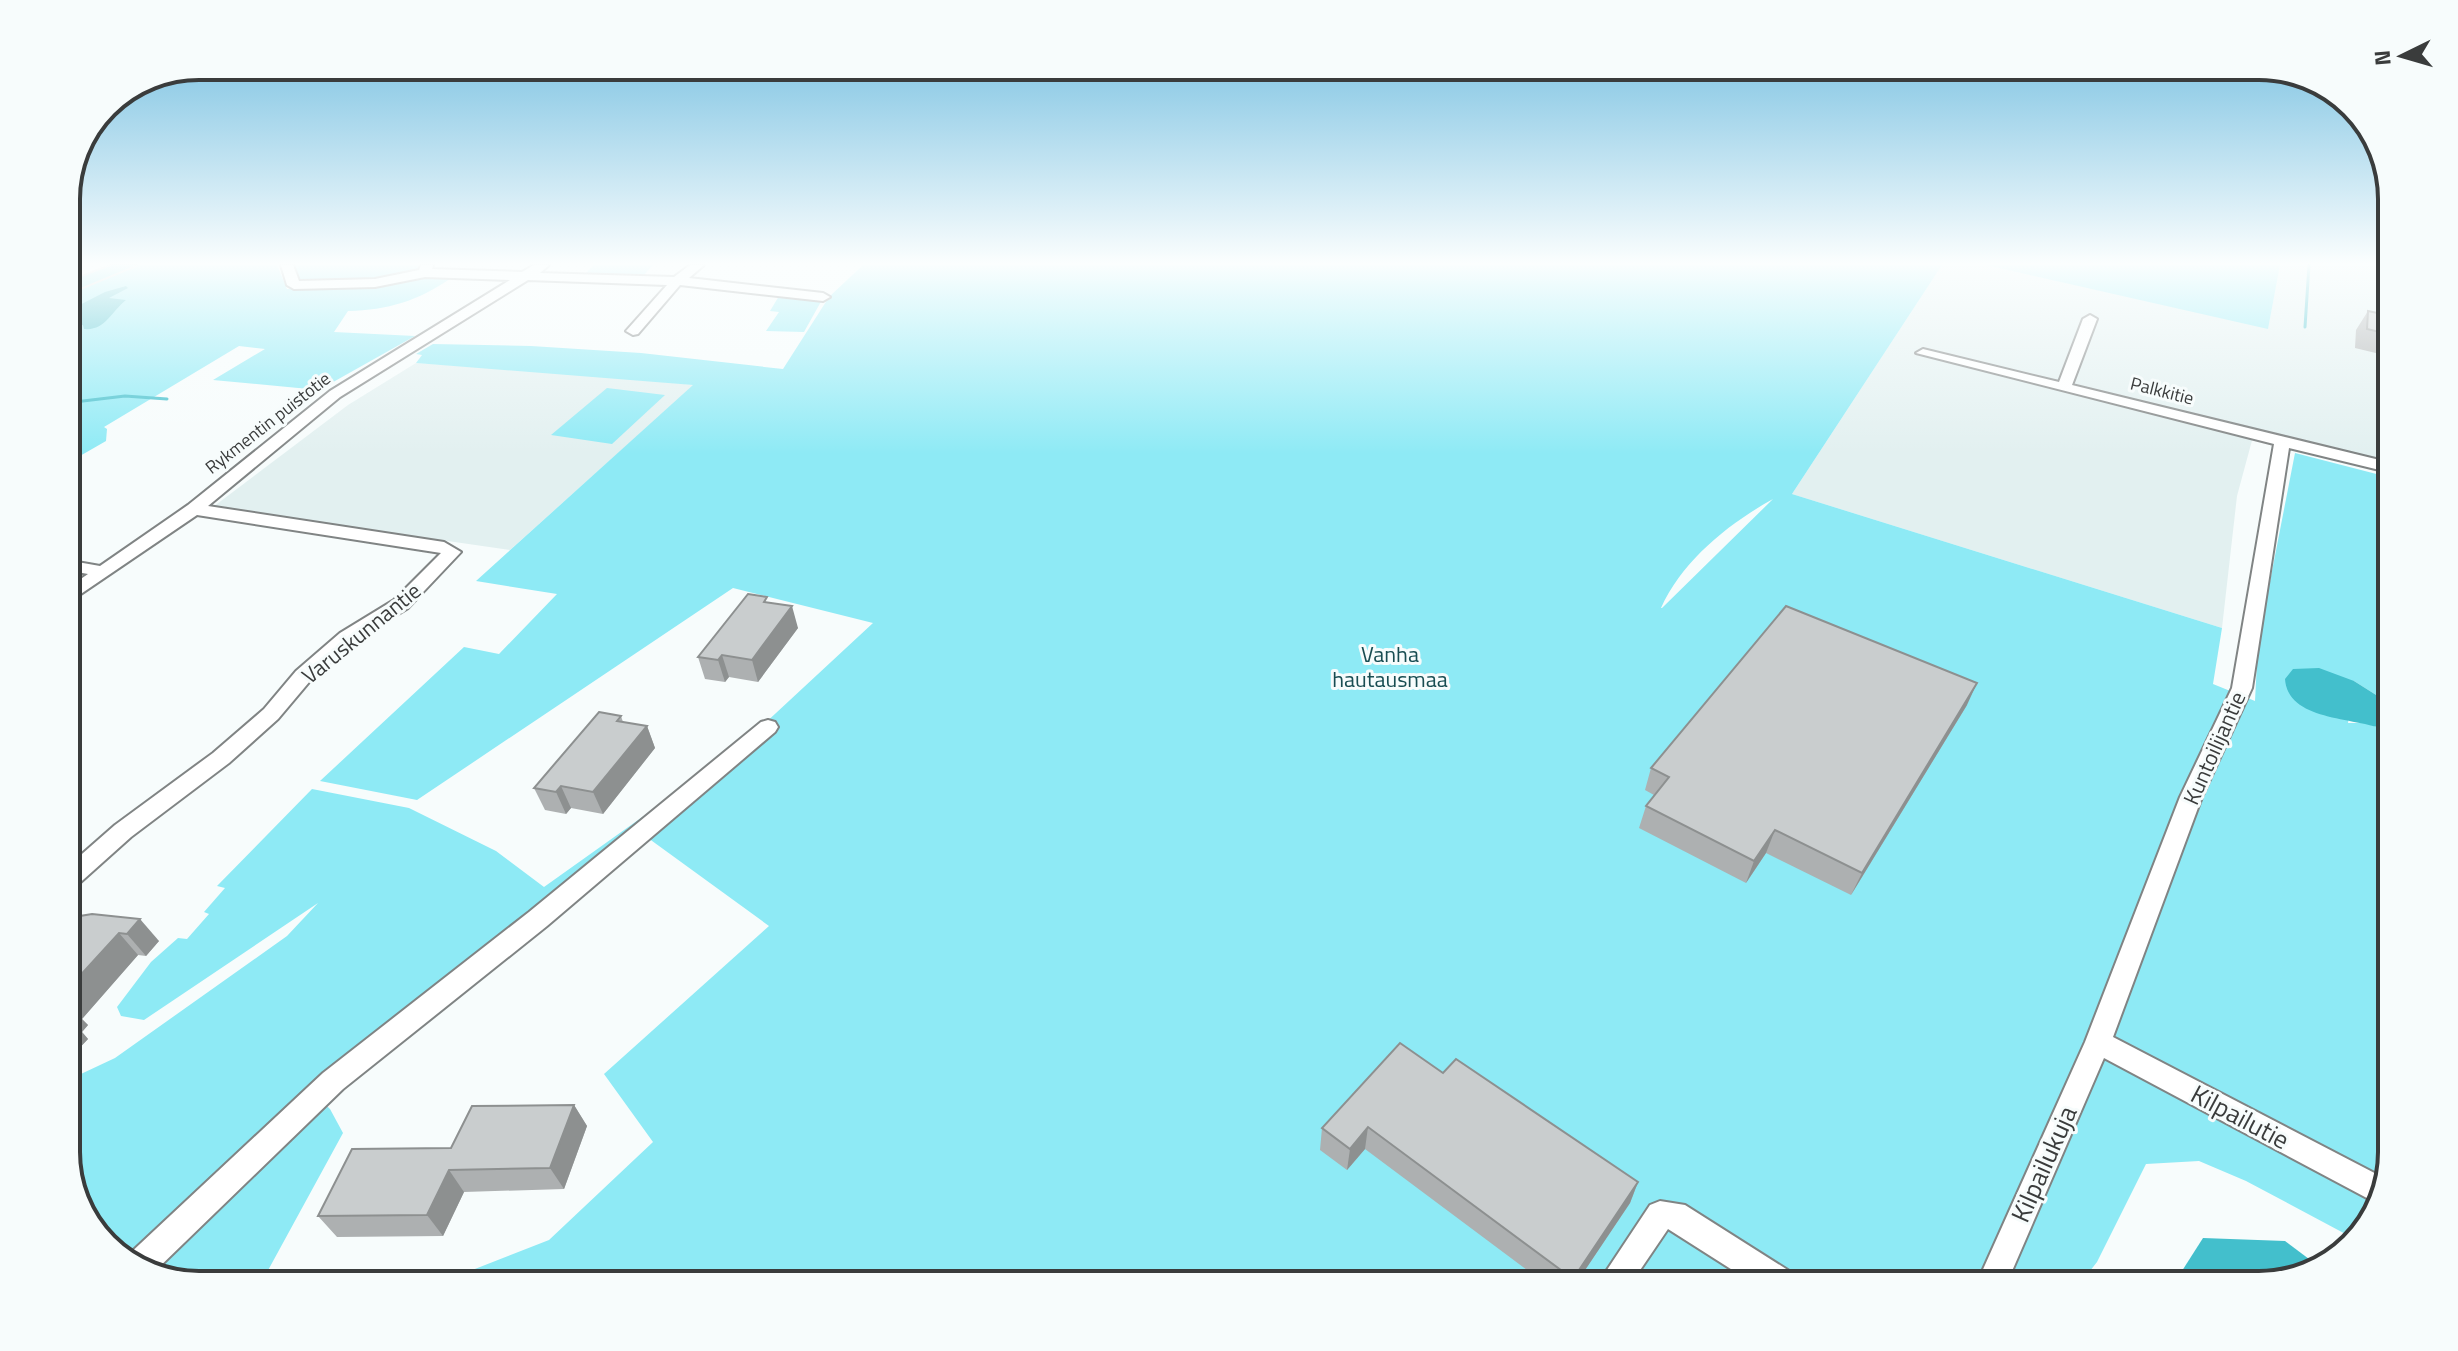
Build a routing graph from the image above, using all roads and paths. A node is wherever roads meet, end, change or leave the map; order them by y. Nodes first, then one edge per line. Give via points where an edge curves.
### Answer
1 (444, 328) edge
2 (636, 328) edge
3 (2087, 328) edge
4 (633, 331) dead end
5 (1923, 353) dead end
6 (2064, 387) junction
7 (2282, 441) junction
8 (2378, 465) edge
9 (194, 509) junction
10 (80, 568) edge
11 (105, 572) junction
12 (80, 589) edge
13 (768, 727) dead end
14 (80, 869) edge
15 (2098, 1042) junction
16 (2373, 1187) edge
17 (146, 1259) edge
18 (1622, 1271) edge
19 (1761, 1271) edge
20 (1997, 1271) edge

1 - 9 street, Rykmentin puistotie via 317,407
2 - 4 street
3 - 6 street
5 - 6 street, Palkkitie
6 - 7 street, Palkkitie
7 - 8 street, Palkkitie
7 - 15 street, Kuntoilijantie via 2242,688 2191,797
9 - 11 street, Rykmentin puistotie
9 - 14 street, Varuskunnantie via 441,546 452,552 401,604 347,637 303,676 271,714 221,758
10 - 11 street
11 - 12 street, Rykmentin puistotie
13 - 17 street via 333,1081
15 - 16 street, Kilpailutie
15 - 20 street, Kilpailukuja
18 - 19 street via 1660,1215 1675,1215

